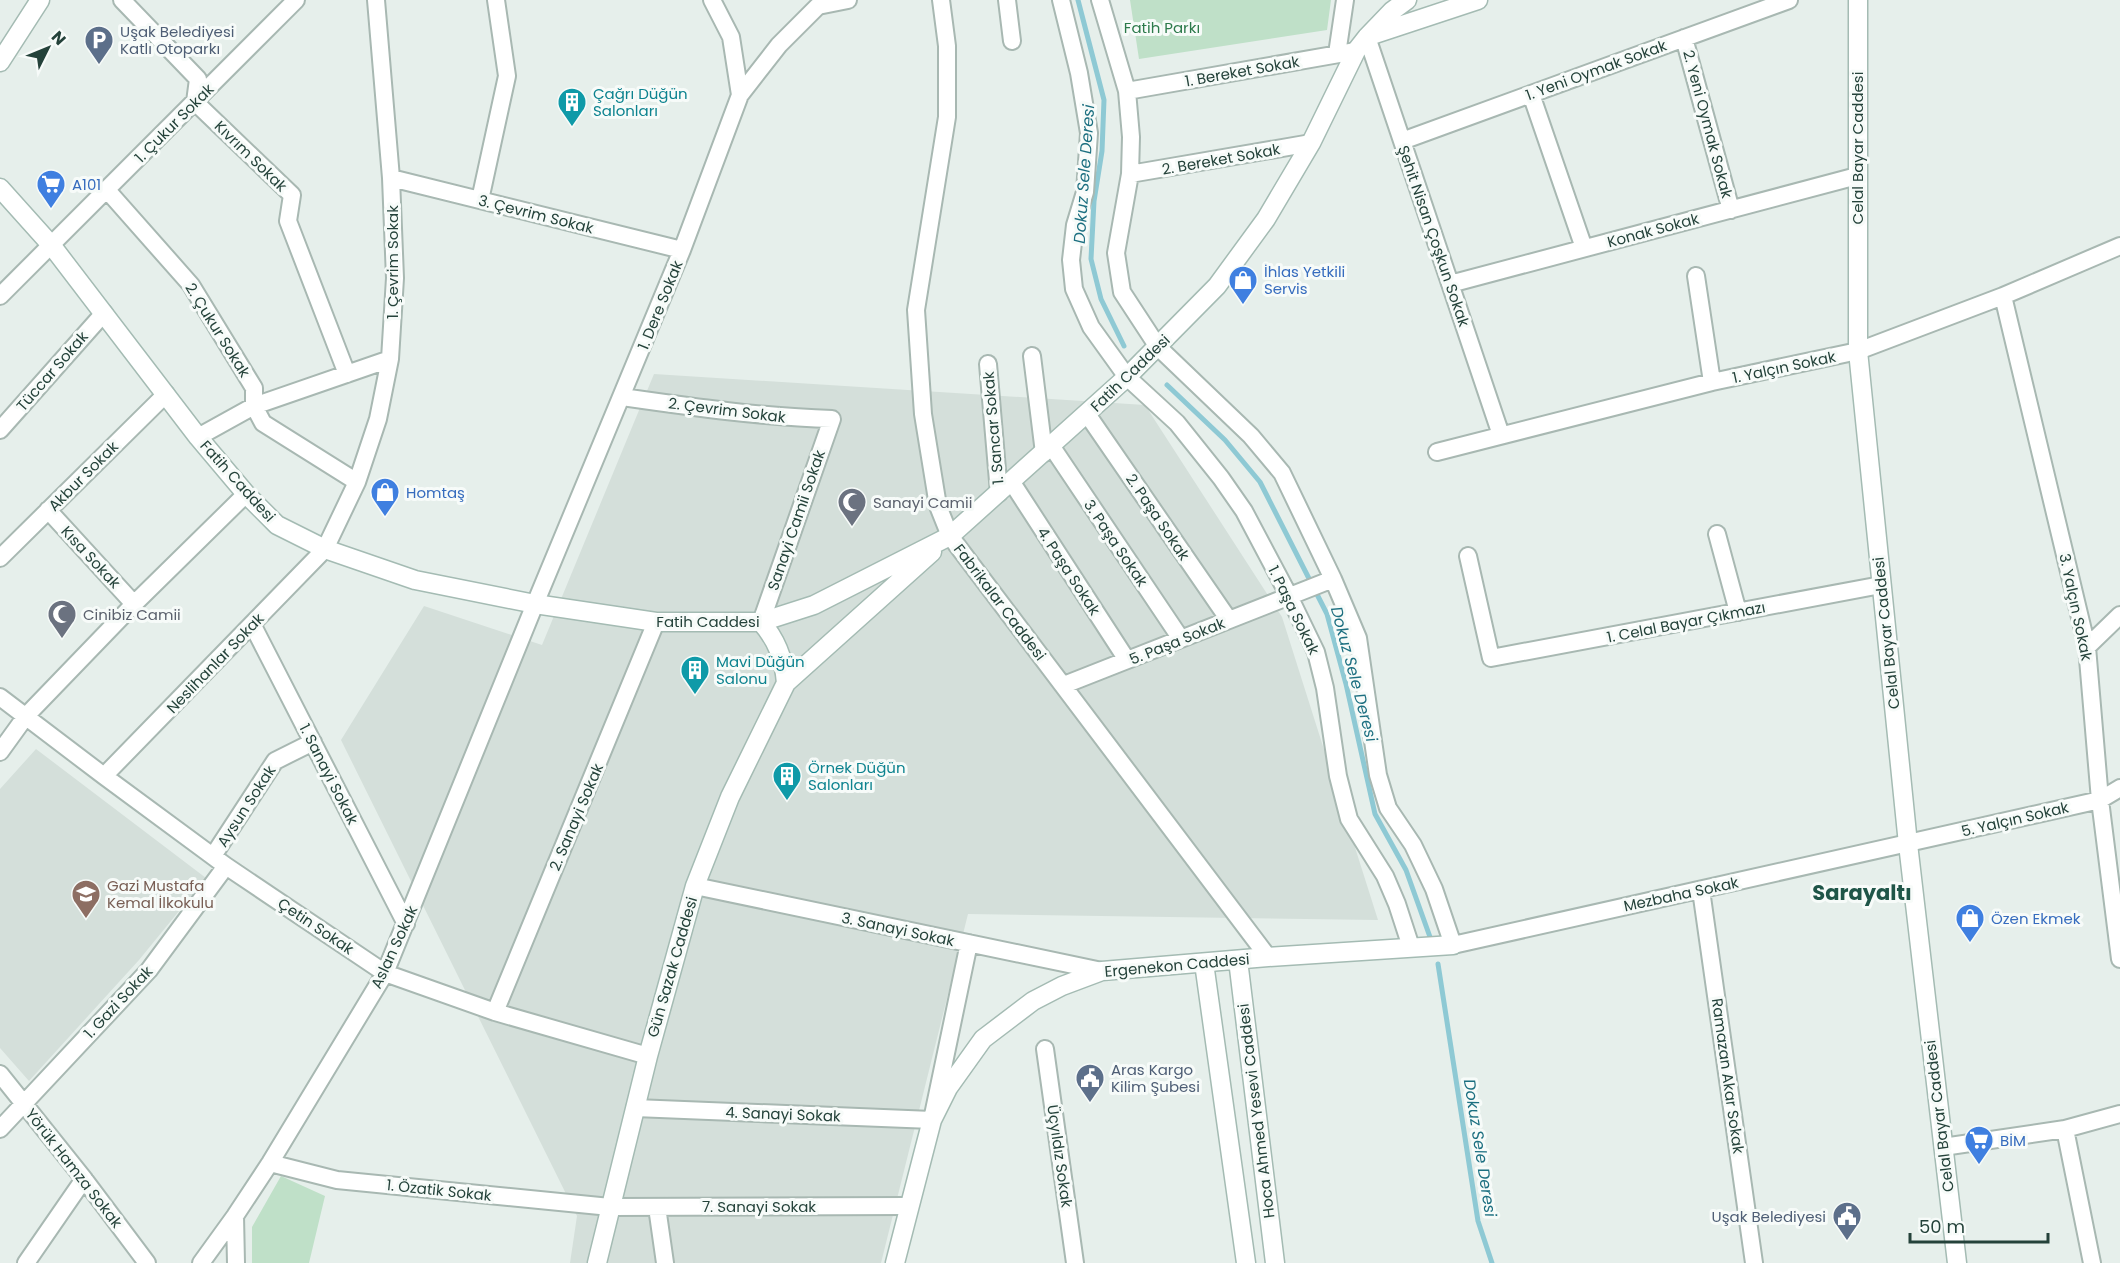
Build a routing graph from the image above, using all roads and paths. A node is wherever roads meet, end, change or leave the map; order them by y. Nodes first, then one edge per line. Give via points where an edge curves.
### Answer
1 (40, 0) edge
2 (122, 0) edge
3 (297, 0) edge
4 (376, 0) edge
5 (496, 0) edge
6 (712, 0) edge
7 (848, 0) edge
8 (941, 0) edge
9 (1007, 0) edge
10 (1061, 0) edge
11 (1100, 0) edge
12 (1345, 0) edge
13 (1407, 0) edge
14 (1478, 0) edge
15 (1789, 0) edge
16 (1858, 0) edge
17 (1684, 38) junction
18 (1012, 40) dead end
19 (1362, 44) junction
20 (1337, 54) junction
21 (0, 62) edge
22 (1127, 91) junction
23 (1531, 94) junction
24 (740, 95) junction
25 (195, 102) junction
26 (1402, 141) junction
27 (1311, 144) junction
28 (1130, 174) junction
29 (1857, 176) junction
30 (391, 178) junction
31 (0, 188) edge
32 (107, 190) junction
33 (480, 200) junction
34 (1731, 210) junction
35 (52, 246) junction
36 (2120, 246) edge
37 (1584, 248) junction
38 (682, 250) junction
39 (1696, 276) dead end
40 (1450, 284) junction
41 (0, 296) edge
42 (2003, 296) junction
43 (104, 313) junction
44 (1158, 347) junction
45 (1858, 351) junction
46 (1032, 356) dead end
47 (390, 358) junction
48 (988, 364) dead end
49 (347, 374) junction
50 (1127, 377) junction
51 (1712, 382) junction
52 (166, 394) junction
53 (622, 397) junction
54 (254, 406) junction
55 (1087, 414) junction
56 (832, 418) joint
57 (0, 430) edge
58 (1500, 435) junction
59 (198, 437) junction
60 (1048, 450) junction
61 (1437, 452) dead end
62 (357, 482) junction
63 (1005, 487) junction
64 (246, 494) junction
65 (48, 510) junction
66 (1717, 534) dead end
67 (950, 536) junction
68 (325, 549) junction
69 (1468, 556) dead end
70 (0, 558) edge
71 (1329, 581) junction
72 (1881, 585) junction
73 (1296, 593) junction
74 (134, 604) junction
75 (535, 604) junction
76 (1738, 612) junction
77 (2120, 615) edge
78 (1228, 620) junction
79 (656, 622) junction
80 (761, 622) junction
81 (252, 624) junction
82 (1181, 639) junction
83 (2087, 647) junction
84 (1127, 660) junction
85 (786, 683) junction
86 (1064, 685) junction
87 (0, 697) edge
88 (26, 716) junction
89 (313, 742) junction
90 (0, 752) edge
91 (104, 776) junction
92 (2120, 788) edge
93 (2120, 799) edge
94 (2100, 800) junction
95 (1908, 844) junction
96 (220, 861) junction
97 (695, 886) junction
98 (1701, 890) junction
99 (406, 924) junction
100 (969, 944) junction
101 (1454, 945) junction
102 (1412, 947) junction
103 (1268, 957) junction
104 (2120, 959) edge
105 (1238, 960) junction
106 (1204, 963) junction
107 (1102, 971) junction
108 (385, 973) junction
109 (495, 1012) junction
110 (1045, 1049) dead end
111 (648, 1056) junction
112 (0, 1074) edge
113 (24, 1102) junction
114 (635, 1108) junction
115 (2120, 1114) edge
116 (932, 1120) junction
117 (0, 1129) edge
118 (2065, 1129) junction
119 (1943, 1147) junction
120 (270, 1163) junction
121 (84, 1179) junction
122 (908, 1206) junction
123 (610, 1207) junction
124 (657, 1207) junction
125 (235, 1216) junction
126 (26, 1263) edge
127 (147, 1263) edge
128 (201, 1263) edge
129 (236, 1263) edge
130 (597, 1263) edge
131 (665, 1263) edge
132 (895, 1263) edge
133 (1075, 1263) edge
134 (1246, 1263) edge
135 (1275, 1263) edge
136 (1754, 1263) edge
137 (1957, 1263) edge
138 (2092, 1263) edge

1 - 21 street
2 - 25 street via 198,79
3 - 25 street, 1. Çukur Sokak
4 - 30 street, 1. Çevrim Sokak
5 - 33 street via 507,76
6 - 24 street, 1. Dere Sokak via 731,37
7 - 24 street via 818,6 779,45
8 - 67 street, Fabrikalar Caddesi via 947,46 947,117 916,310 923,414 938,506
9 - 18 street
10 - 50 street, 1. Paşa Sokak via 1089,133 1085,192 1075,225 1071,260 1074,289 1091,327
11 - 22 street
12 - 20 street
13 - 19 street, Fatih Caddesi
14 - 19 street
15 - 17 street, 1. Yeni Oymak Sokak
16 - 29 street, Celal Bayar Caddesi
17 - 23 street, 1. Yeni Oymak Sokak
17 - 34 street, 2. Yeni Oymak Sokak
19 - 20 street, 1. Bereket Sokak
19 - 26 street, Şehit Nisan Çoşkun Sokak
19 - 27 street, Fatih Caddesi
20 - 22 street, 1. Bereket Sokak
22 - 28 street
23 - 26 street, 1. Yeni Oymak Sokak
23 - 37 street
24 - 38 street, 1. Dere Sokak
25 - 32 street, 1. Çukur Sokak
25 - 49 street, Kıvrım Sokak via 292,195 288,221
26 - 40 street, Şehit Nisan Çoşkun Sokak
27 - 28 street, 2. Bereket Sokak
27 - 44 street, Fatih Caddesi via 1266,219 1217,286
28 - 44 street via 1116,254 1122,292
29 - 34 street, Konak Sokak
29 - 45 street, Celal Bayar Caddesi
30 - 33 street, 3. Çevrim Sokak
30 - 47 street, 1. Çevrim Sokak via 395,278
31 - 35 street, Fatih Caddesi
32 - 35 street, 1. Çukur Sokak
32 - 54 street, 2. Çukur Sokak via 191,285 254,388
33 - 38 street, 3. Çevrim Sokak
34 - 37 street, Konak Sokak
35 - 41 street, 1. Çukur Sokak
35 - 43 street, Fatih Caddesi
36 - 42 street, 1. Yalçın Sokak
37 - 40 street, Konak Sokak
38 - 53 street, 1. Dere Sokak
39 - 51 street
40 - 58 street, Şehit Nisan Çoşkun Sokak
42 - 45 street, 1. Yalçın Sokak
42 - 83 street, 3. Yalçın Sokak
43 - 52 street, Fatih Caddesi
43 - 57 street, Tüccar Sokak
44 - 50 street, Fatih Caddesi
44 - 71 street via 1251,436 1282,473
45 - 51 street, 1. Yalçın Sokak
45 - 72 street, Celal Bayar Caddesi
46 - 60 street
47 - 49 street
47 - 62 street, 1. Çevrim Sokak via 378,419
48 - 63 street, 1. Sancar Sokak
49 - 54 street
50 - 55 street, Fatih Caddesi
50 - 73 street, 1. Paşa Sokak via 1177,423 1221,478
51 - 58 street, 1. Yalçın Sokak
52 - 59 street, Fatih Caddesi
52 - 65 street, Akbur Sokak
53 - 56 street, 2. Çevrim Sokak via 791,418
53 - 75 street, 1. Dere Sokak
54 - 59 street
54 - 62 street, 2. Çukur Sokak via 263,423
55 - 60 street, Fatih Caddesi
55 - 78 street, 2. Paşa Sokak
56 - 80 street, Sanayi Camii Sokak
58 - 61 street, 1. Yalçın Sokak
59 - 64 street, Fatih Caddesi
60 - 63 street, Fatih Caddesi
60 - 82 street, 3. Paşa Sokak
62 - 68 street, 1. Çevrim Sokak
63 - 67 street, Fatih Caddesi
63 - 84 street, 4. Paşa Sokak
64 - 68 street, Fatih Caddesi via 277,525
64 - 74 street
65 - 70 street, Akbur Sokak
65 - 74 street, Kısa Sokak
66 - 76 street
67 - 80 street, Fatih Caddesi via 814,605
67 - 85 street
67 - 86 street, Fabrikalar Caddesi
68 - 75 street, Fatih Caddesi via 415,580
68 - 81 street, Neslihanlar Sokak
69 - 76 street, 1. Celal Bayar Çıkmazı via 1491,658
71 - 73 street, 5. Paşa Sokak
71 - 101 street via 1358,638 1378,775 1388,808 1413,845
72 - 76 street, 1. Celal Bayar Çıkmazı
72 - 95 street, Celal Bayar Caddesi
73 - 78 street, 5. Paşa Sokak
73 - 102 street, 1. Paşa Sokak via 1316,652 1349,819 1385,876
74 - 88 street
75 - 79 street, Fatih Caddesi
75 - 99 street, Aslan Sokak
77 - 83 street
78 - 82 street, 5. Paşa Sokak
79 - 80 street, Fatih Caddesi
79 - 109 street, 2. Sanayi Sokak
80 - 85 street via 772,635 784,663
81 - 89 street, 1. Sanayi Sokak
81 - 91 street, Neslihanlar Sokak
82 - 84 street, 5. Paşa Sokak
83 - 94 street, 3. Yalçın Sokak
84 - 86 street, 5. Paşa Sokak
85 - 97 street, Gün Sazak Caddesi via 730,796
86 - 103 street, Fabrikalar Caddesi
87 - 88 street, Çetin Sokak
88 - 90 street
88 - 91 street, Çetin Sokak
89 - 96 street, Aysun Sokak via 276,761
89 - 99 street, 1. Sanayi Sokak
91 - 96 street, Çetin Sokak
92 - 94 street, 5. Yalçın Sokak
93 - 94 street
94 - 95 street, 5. Yalçın Sokak
94 - 104 street, 3. Yalçın Sokak
95 - 98 street, Mezbaha Sokak
95 - 119 street, Celal Bayar Caddesi
96 - 108 street, Çetin Sokak
96 - 113 street, 1. Gazi Sokak via 149,970
97 - 100 street, 3. Sanayi Sokak
97 - 111 street, Gün Sazak Caddesi
98 - 101 street, Mezbaha Sokak
98 - 136 street, Ramazan Akar Sokak
99 - 108 street, Aslan Sokak
100 - 107 street, 3. Sanayi Sokak
100 - 116 street
101 - 102 street, Ergenekon Caddesi
102 - 103 street, Ergenekon Caddesi
103 - 105 street, Ergenekon Caddesi
105 - 106 street, Ergenekon Caddesi
105 - 135 street, Hoca Ahmed Yesevi Caddesi
106 - 107 street, Ergenekon Caddesi
106 - 134 street, Hoca Ahmed Yesevi Caddesi
107 - 116 street, Ergenekon Caddesi via 1033,1001 983,1039 948,1088
108 - 109 street, Çetin Sokak
108 - 120 street, Aslan Sokak
109 - 111 street, Çetin Sokak
110 - 133 street, Üçyıldız Sokak
111 - 114 street, Gün Sazak Caddesi
112 - 113 street, Yörük Hamza Sokak
113 - 117 street, 1. Gazi Sokak
113 - 121 street, Yörük Hamza Sokak
114 - 116 street, 4. Sanayi Sokak
114 - 123 street, Gün Sazak Caddesi
115 - 118 street
116 - 122 street, Ergenekon Caddesi
118 - 119 street
118 - 138 street
119 - 137 street, Celal Bayar Caddesi
120 - 123 street, 1. Özatik Sokak via 337,1180
120 - 125 street, Aslan Sokak
121 - 126 street
121 - 127 street, Yörük Hamza Sokak
122 - 124 street, 7. Sanayi Sokak
122 - 132 street, Ergenekon Caddesi
123 - 124 street, 7. Sanayi Sokak
123 - 130 street, Gün Sazak Caddesi
124 - 131 street
125 - 128 street, Aslan Sokak
125 - 129 street

